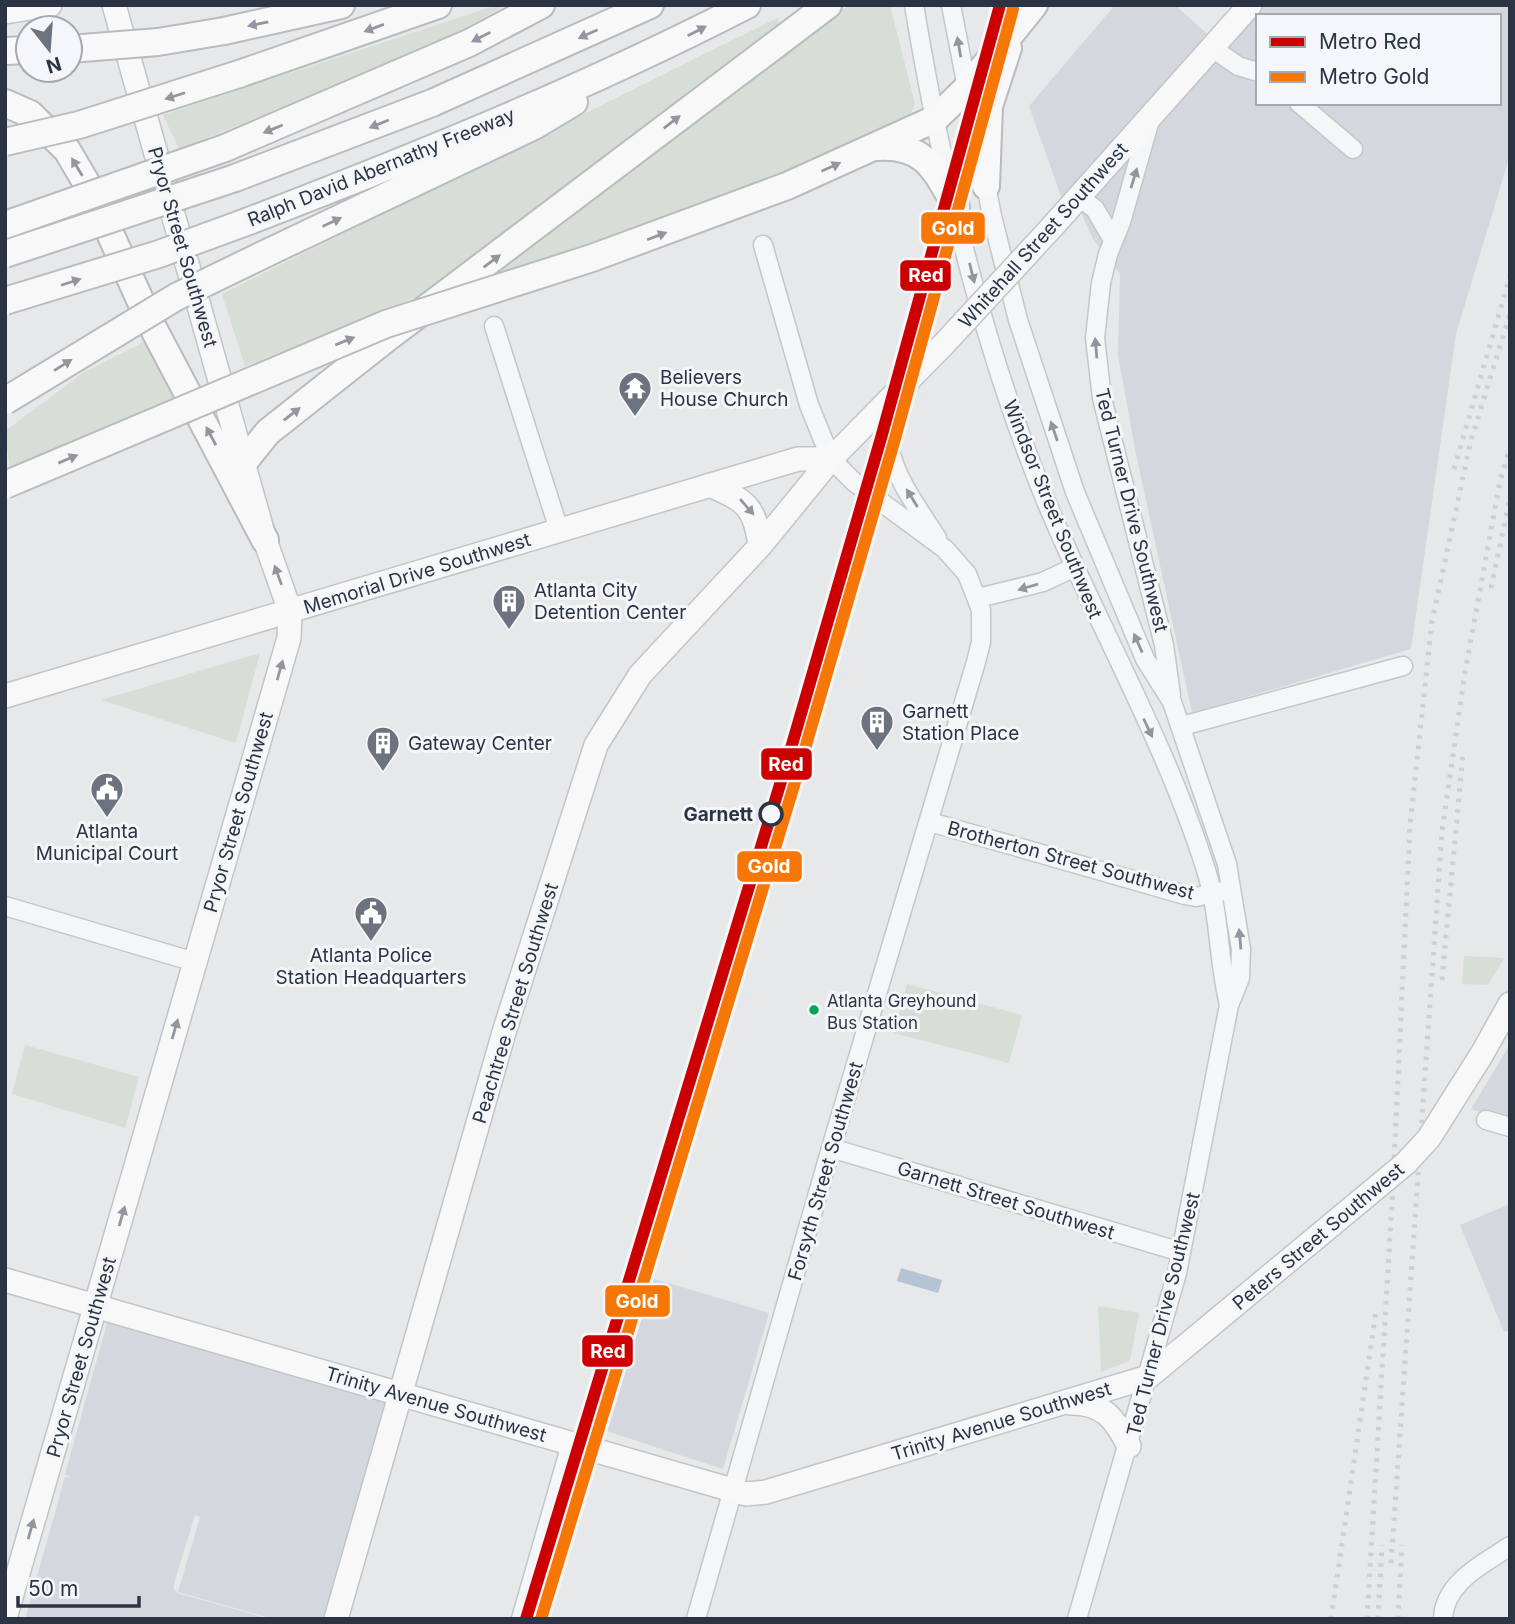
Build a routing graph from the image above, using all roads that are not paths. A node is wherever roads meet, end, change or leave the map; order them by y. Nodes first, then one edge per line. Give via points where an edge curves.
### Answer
1 (50, 5) edge
2 (114, 5) edge
3 (341, 5) edge
4 (438, 5) edge
5 (541, 5) edge
6 (650, 5) edge
7 (747, 5) edge
8 (828, 5) edge
9 (914, 5) edge
10 (951, 5) edge
11 (1250, 5) edge
12 (5, 12) edge
13 (1026, 14) edge
14 (1211, 47) junction
15 (84, 48) edge
16 (648, 56) junction
17 (1256, 71) edge
18 (966, 89) junction
19 (5, 103) edge
20 (1301, 105) edge
21 (1151, 116) junction
22 (935, 119) junction
23 (5, 142) edge
24 (875, 147) junction
25 (1353, 149) dead end
26 (986, 186) junction
27 (1079, 197) junction
28 (956, 207) junction
29 (5, 225) edge
30 (1113, 240) junction
31 (763, 245) dead end
32 (5, 254) edge
33 (5, 301) edge
34 (494, 326) dead end
35 (894, 396) junction
36 (5, 401) edge
37 (831, 459) junction
38 (244, 462) junction
39 (5, 485) edge
40 (710, 485) junction
41 (559, 530) junction
42 (265, 540) junction
43 (760, 546) junction
44 (945, 550) junction
45 (1075, 567) junction
46 (978, 598) junction
47 (290, 611) junction
48 (1109, 644) joint
49 (1403, 666) dead end
50 (5, 696) edge
51 (1172, 702) junction
52 (1182, 726) junction
53 (930, 822) junction
54 (1233, 889) junction
55 (1212, 893) junction
56 (5, 906) edge
57 (195, 962) junction
58 (1510, 1004) edge
59 (1229, 1005) junction
60 (1486, 1119) dead end
61 (1510, 1127) edge
62 (831, 1148) junction
63 (1181, 1252) junction
64 (5, 1279) edge
65 (96, 1305) junction
66 (1148, 1377) junction
67 (401, 1394) junction
68 (1061, 1403) junction
69 (571, 1444) junction
70 (1129, 1446) junction
71 (732, 1490) junction
72 (1510, 1546) edge
73 (5, 1618) edge
74 (336, 1619) edge
75 (521, 1619) edge
76 (696, 1619) edge
77 (1077, 1619) edge
78 (1443, 1619) edge

1 - 12 main road
2 - 38 main road, Pryor Street Southwest
3 -> 15 highway, bridge via 224,31
4 -> 23 highway, bridge via 79,125
5 -> 29 highway, bridge via 445,54 225,148
6 -> 32 highway, bridge via 445,97 235,178
16 -> 7 highway, Ralph David Abernathy Freeway
38 -> 8 highway via 268,432 387,338
9 - 22 street, Windsor Street Southwest
18 -> 10 street
11 - 14 main road, Whitehall Street Southwest
13 - 18 highway
13 - 26 highway via 1003,59 989,106
14 - 17 street via 1238,66
14 - 21 main road, Whitehall Street Southwest
33 -> 16 highway, Ralph David Abernathy Freeway, bridge via 249,221 415,157
36 -> 16 highway, bridge via 176,297 534,126
18 - 22 highway
18 - 26 street
42 -> 19 highway via 150,322 92,191 67,150 30,114
20 - 25 street
21 - 27 main road, Whitehall Street Southwest
30 -> 21 street, Ted Turner Drive Southwest
22 - 24 highway
22 - 28 street, Windsor Street Southwest
24 - 28 highway via 895,146 920,154 940,176
39 -> 24 highway, bridge via 386,324 592,258 787,186
51 -> 26 street, Ted Turner Drive Southwest via 1145,659 1071,480 1018,320
27 - 30 street via 1095,209
27 - 35 main road, Whitehall Street Southwest, bridge
28 -> 45 street, Windsor Street Southwest via 988,339 1033,468
51 -> 30 street, Ted Turner Drive Southwest via 1164,645 1112,442 1097,361 1098,302
31 - 37 street via 809,405
34 - 41 street
35 - 37 main road, Whitehall Street Southwest
44 -> 35 street via 889,455 887,416
37 - 40 main road, Memorial Drive Southwest via 797,459
37 - 43 main road, Peachtree Street Southwest
37 - 44 street, Forsyth Street Southwest via 854,482
38 - 42 main road, Pryor Street Southwest
40 - 41 main road, Memorial Drive Southwest
40 -> 43 main road via 743,500 757,519
41 - 47 main road, Memorial Drive Southwest
47 -> 42 main road, Pryor Street Southwest
43 - 67 main road, Peachtree Street Southwest via 640,675 596,745 505,1029
44 - 46 street, Forsyth Street Southwest via 967,575
45 -> 46 street via 1043,582
45 - 48 street, Windsor Street Southwest
46 - 53 street, Forsyth Street Southwest via 981,642
47 - 50 main road, Memorial Drive Southwest
57 -> 47 main road, Pryor Street Southwest via 289,638
48 -> 55 street, Ted Turner Drive Southwest via 1181,802
49 - 52 street
51 - 52 street, Ted Turner Drive Southwest
52 - 54 street, Ted Turner Drive Southwest
53 - 55 street, Brotherton Street Southwest via 1178,893 1196,897
53 - 62 street, Forsyth Street Southwest
54 - 55 street, Brotherton Street Southwest
59 -> 54 street, Ted Turner Drive Southwest via 1240,978
55 - 59 street, Ted Turner Drive Southwest
56 - 57 street
65 -> 57 main road, Pryor Street Southwest
58 - 66 main road, Peters Street Southwest, bridge via 1429,1138 1406,1163
59 - 63 street, Ted Turner Drive Southwest
60 - 61 street
62 - 63 street, Garnett Street Southwest
62 - 71 street, Forsyth Street Southwest
63 - 66 street, Ted Turner Drive Southwest
64 - 65 main road, Trinity Avenue Southwest
65 - 67 main road, Trinity Avenue Southwest
73 -> 65 main road, Pryor Street Southwest
66 - 68 main road, Trinity Avenue Southwest
66 - 70 street, Ted Turner Drive Southwest
67 - 69 main road, Trinity Avenue Southwest
67 - 74 main road, Peachtree Street Southwest
68 - 70 main road via 1102,1407
68 - 71 main road, Trinity Avenue Southwest via 766,1492
69 - 71 main road, Trinity Avenue Southwest
69 - 75 street
70 - 77 street, Ted Turner Drive Southwest
71 - 76 street, Forsyth Street Southwest
72 - 78 street via 1458,1582

